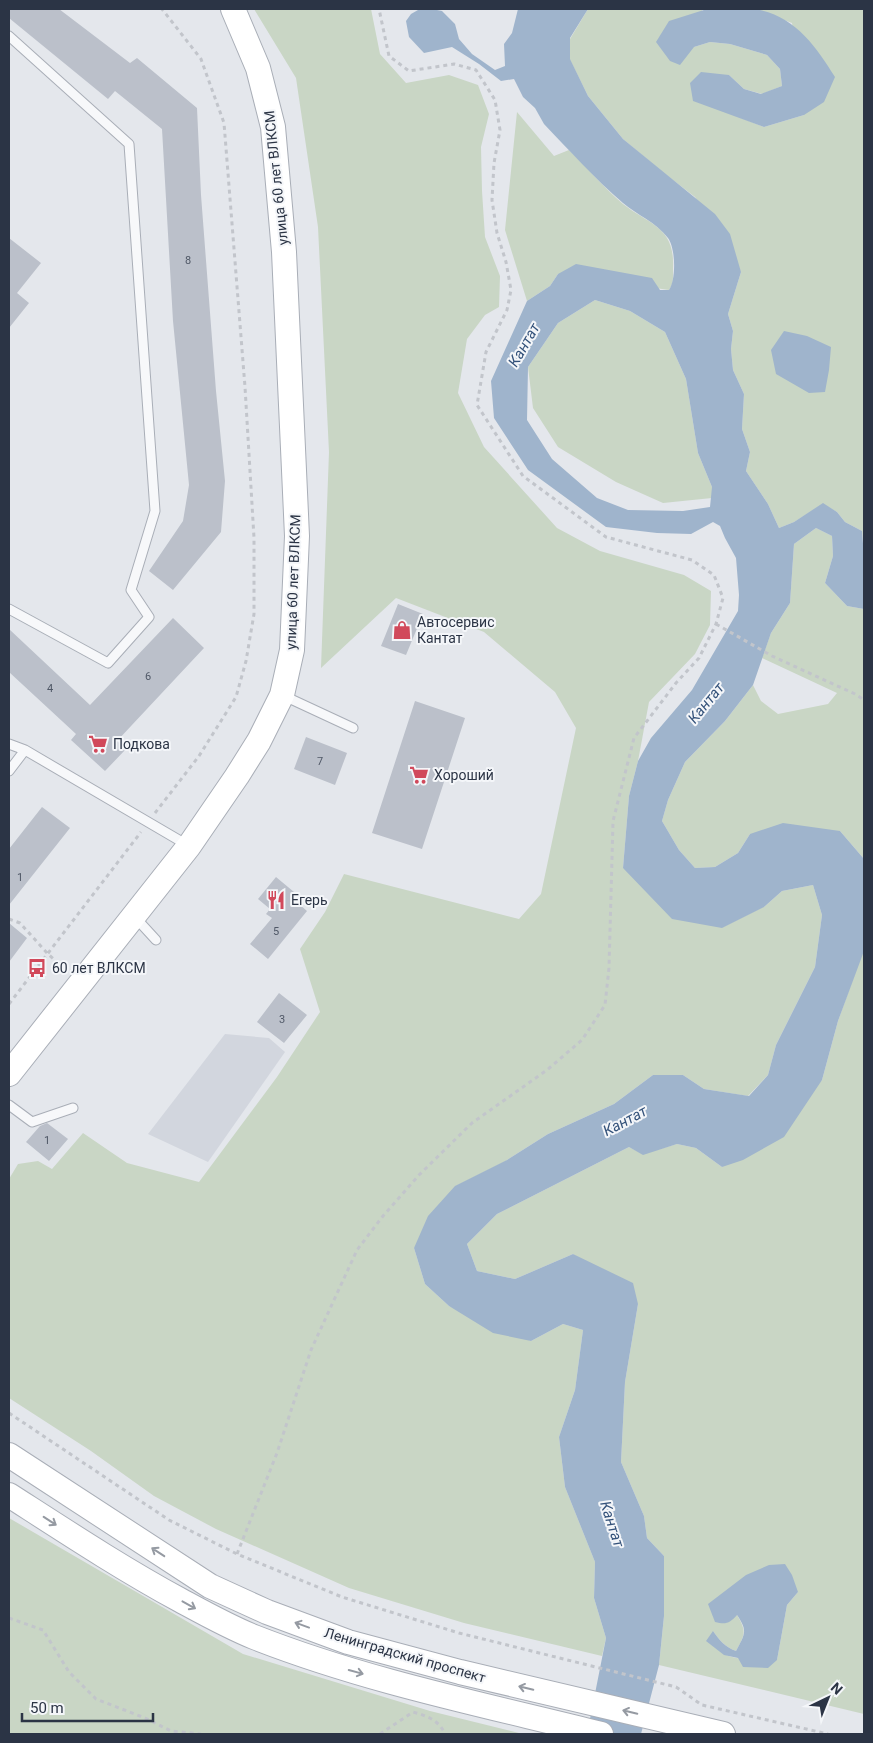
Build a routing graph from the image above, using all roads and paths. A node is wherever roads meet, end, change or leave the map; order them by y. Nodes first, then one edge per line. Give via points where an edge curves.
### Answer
1 (162, 9) edge
2 (233, 9) edge
3 (379, 9) edge
4 (9, 36) edge
5 (9, 609) edge
6 (716, 624) junction
7 (282, 695) junction
8 (864, 700) edge
9 (353, 728) dead end
10 (9, 744) edge
11 (25, 750) junction
12 (9, 771) edge
13 (148, 822) junction
14 (189, 846) junction
15 (134, 916) junction
16 (156, 940) dead end
17 (9, 1004) edge
18 (9, 1074) edge
19 (9, 1105) edge
20 (73, 1108) dead end
21 (9, 1413) edge
22 (9, 1455) edge
23 (9, 1495) edge
24 (237, 1554) junction
25 (9, 1618) edge
26 (201, 1734) edge
27 (380, 1734) edge
28 (444, 1734) edge
29 (601, 1734) edge
30 (724, 1734) edge
31 (828, 1734) edge

1 - 13 path via 201,59 224,123 246,387 254,538 254,614 236,697 199,756
2 - 7 main road, улица 60 лет ВЛКСМ via 258,68 273,127 284,252 297,536 292,650
3 - 6 path via 389,56 409,72 454,64 476,70 495,100 500,130 492,200 511,290 507,310 486,352 477,405 523,476 606,537 692,560 714,575 723,598
4 - 5 lane via 129,144 156,510 131,590 149,616 108,663
6 - 8 path via 772,656
6 - 24 path via 699,658 634,738 613,821 605,1005 582,1040 472,1123 419,1175 357,1250 311,1350 277,1453
7 - 9 lane
7 - 14 main road, улица 60 лет ВЛКСМ via 259,741
10 - 11 lane
11 - 12 lane
11 - 13 lane
13 - 14 lane
13 - 17 path
14 - 15 main road, улица 60 лет ВЛКСМ
15 - 16 lane
15 - 18 main road, улица 60 лет ВЛКСМ
19 - 20 lane via 32,1122
21 - 24 path via 169,1520
30 -> 22 main road, Ленинградский проспект via 460,1672 348,1642 267,1612 210,1586
23 -> 29 main road, Ленинградский проспект via 134,1575 253,1637 345,1669
24 - 31 path via 342,1597 459,1633 676,1687 702,1705
25 - 26 path via 43,1630 69,1672 96,1700 171,1731
27 - 28 path via 414,1712 430,1718 442,1727

